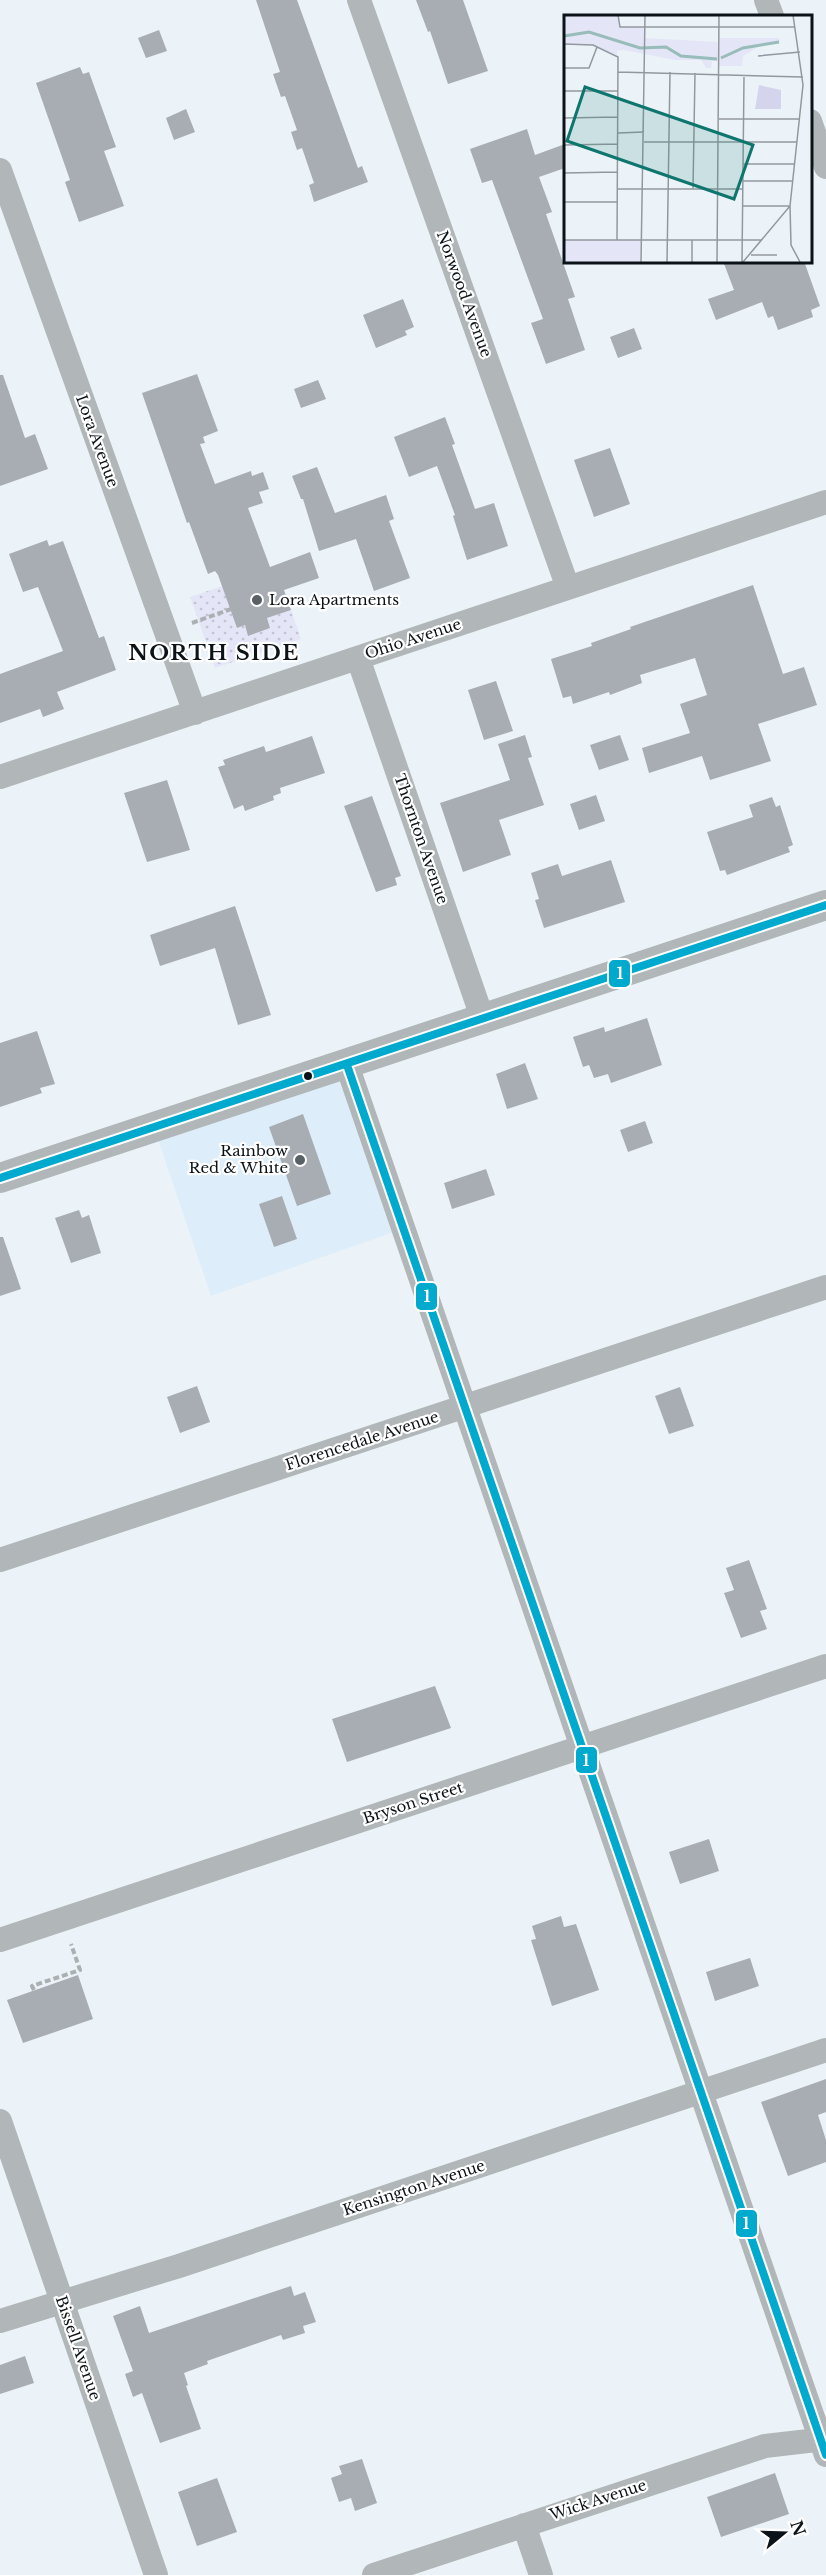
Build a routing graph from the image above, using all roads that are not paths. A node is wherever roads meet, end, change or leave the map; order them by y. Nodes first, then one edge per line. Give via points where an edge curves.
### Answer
1 (359, 0) edge
2 (766, 0) edge
3 (772, 15) edge
4 (811, 124) edge
5 (826, 167) edge
6 (0, 170) edge
7 (826, 501) edge
8 (568, 588) junction
9 (358, 658) junction
10 (195, 713) junction
11 (0, 777) edge
12 (826, 905) edge
13 (483, 1020) junction
14 (347, 1065) junction
15 (0, 1178) edge
16 (826, 1287) edge
17 (464, 1408) junction
18 (0, 1560) edge
19 (826, 1666) edge
20 (582, 1748) junction
21 (0, 1940) edge
22 (826, 2050) edge
23 (701, 2092) junction
24 (0, 2121) edge
25 (63, 2302) junction
26 (0, 2321) edge
27 (824, 2444) edge
28 (524, 2525) junction
29 (156, 2575) edge
30 (374, 2575) edge
31 (541, 2575) edge

1 - 8 street, Norwood Avenue
2 - 3 street
4 - 5 street
6 - 10 street, Lora Avenue
7 - 8 street, Ohio Avenue
8 - 9 street, Ohio Avenue
9 - 10 street, Ohio Avenue
9 - 13 street, Thornton Avenue
10 - 11 street, Ohio Avenue
12 - 13 street
13 - 14 street
14 - 15 street
14 - 17 street
16 - 17 street, Florencedale Avenue
17 - 18 street, Florencedale Avenue
17 - 20 street
19 - 20 street, Bryson Street
20 - 21 street, Bryson Street
20 - 23 street
22 - 23 street, Kensington Avenue
23 - 25 street, Kensington Avenue
23 - 27 street
24 - 25 street, Bissell Avenue
25 - 26 street, Kensington Avenue
25 - 29 street, Bissell Avenue
27 - 28 street, Wick Avenue via 765,2446
28 - 30 street, Wick Avenue
28 - 31 street

